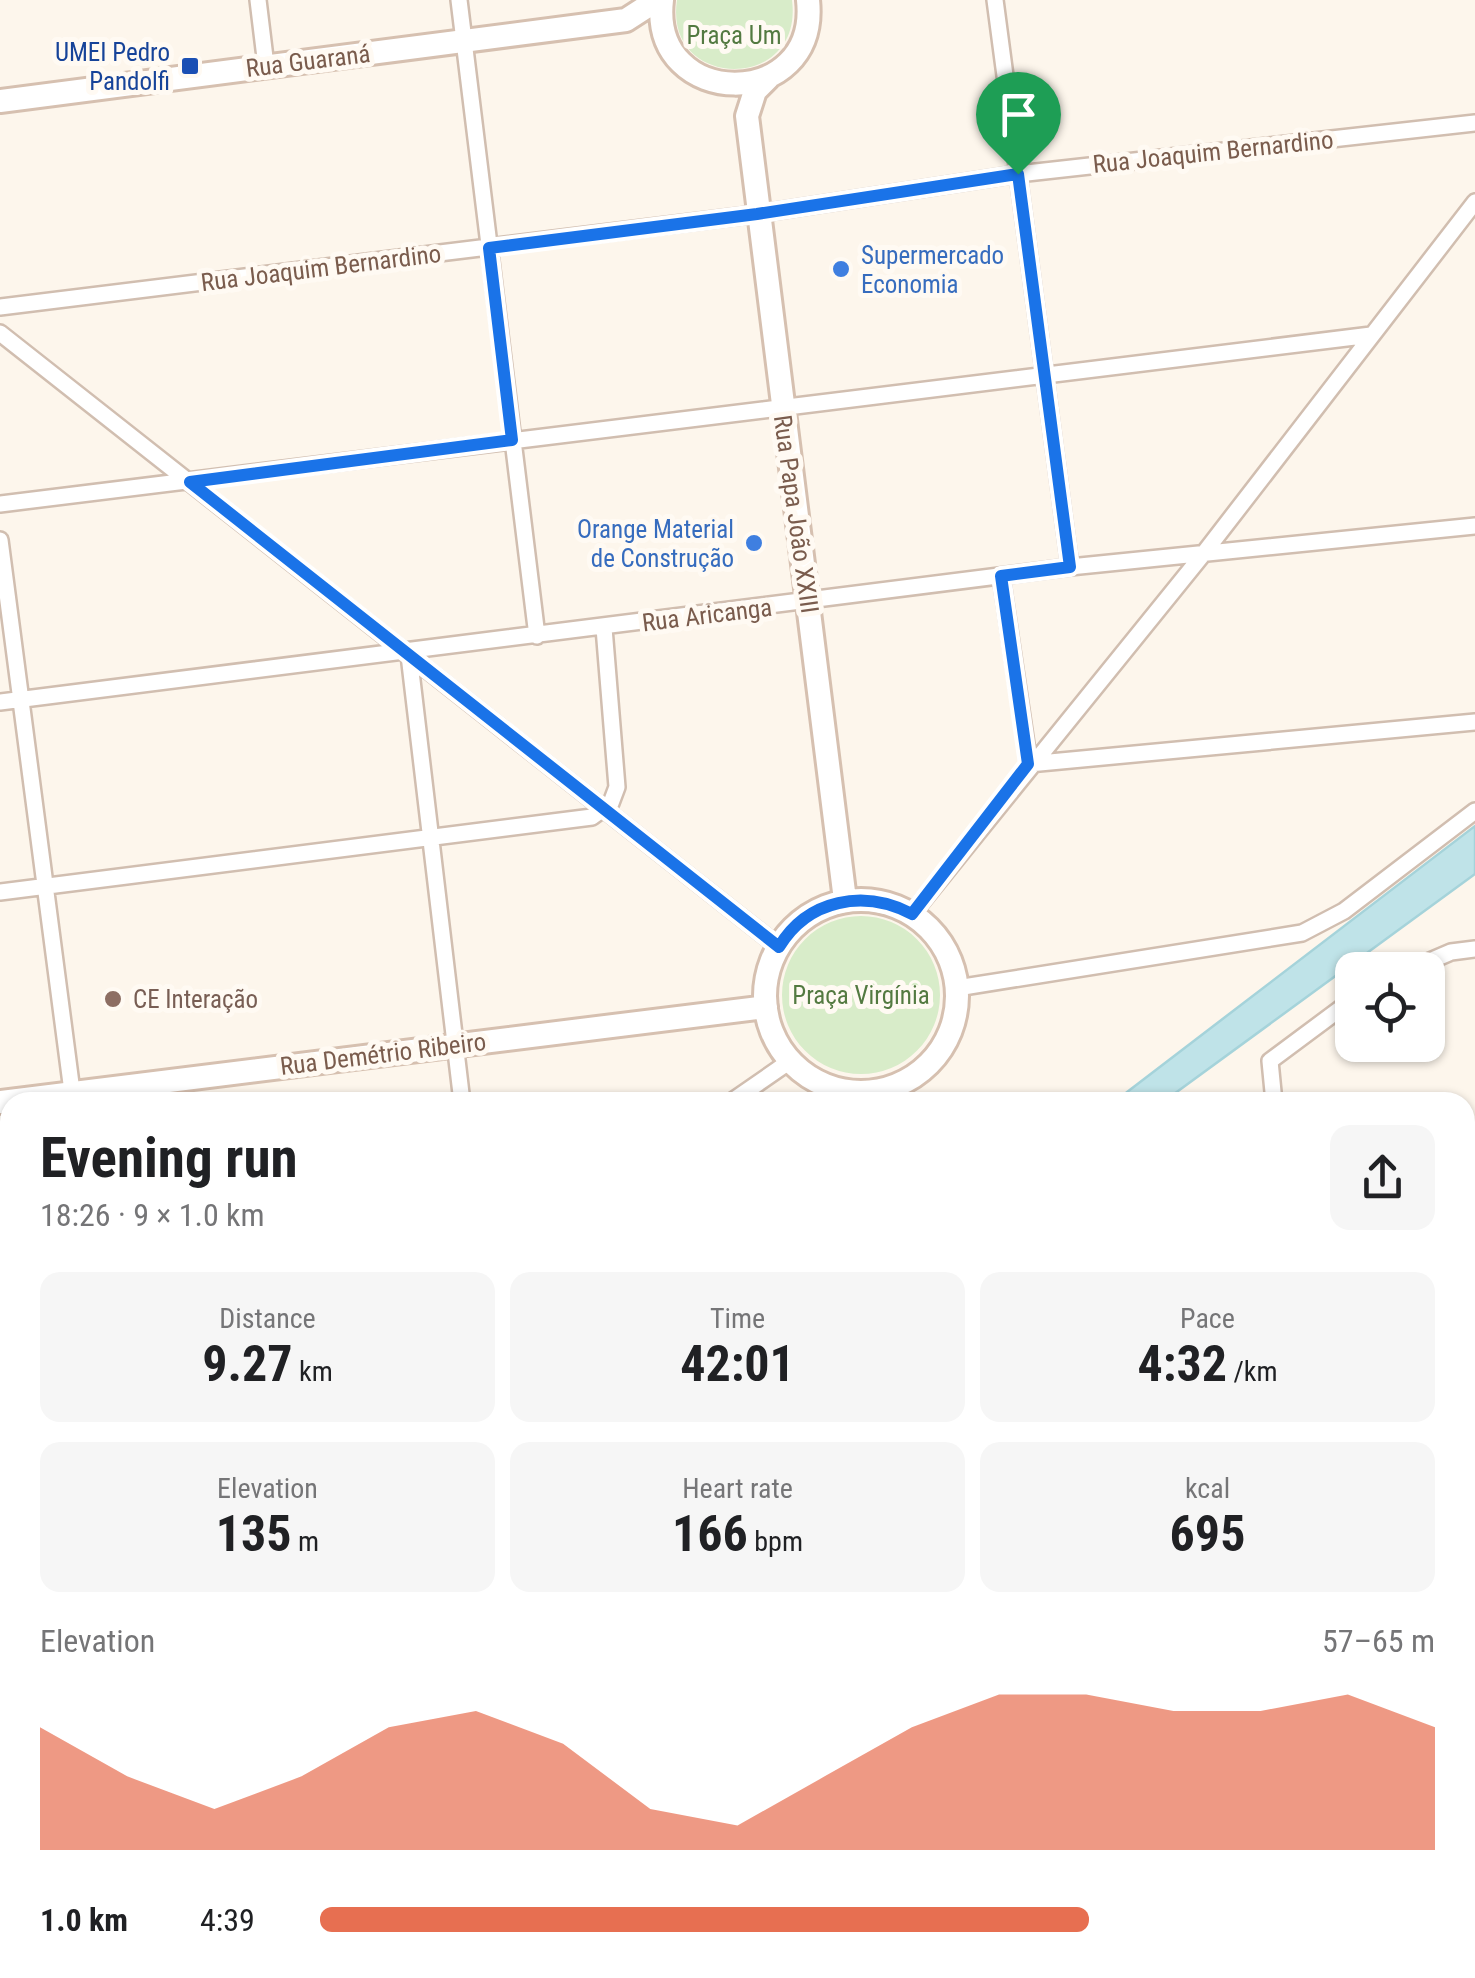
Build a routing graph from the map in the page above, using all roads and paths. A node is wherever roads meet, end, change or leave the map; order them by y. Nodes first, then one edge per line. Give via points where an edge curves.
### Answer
1 (258, 0) edge
2 (459, 0) edge
3 (660, 0) edge
4 (831, 0) edge
5 (995, 0) edge
6 (809, 10) edge
7 (616, 21) junction
8 (464, 41) junction
9 (673, 52) junction
10 (266, 66) junction
11 (768, 78) junction
12 (719, 84) junction
13 (0, 100) edge
14 (1475, 122) edge
15 (748, 127) junction
16 (1018, 174) junction
17 (1475, 202) edge
18 (757, 214) junction
19 (489, 248) junction
20 (0, 307) edge
21 (0, 333) edge
22 (1371, 335) junction
23 (1044, 375) junction
24 (782, 407) junction
25 (512, 440) junction
26 (190, 482) junction
27 (0, 504) edge
28 (1475, 526) edge
29 (0, 540) edge
30 (1204, 553) junction
31 (1070, 567) junction
32 (1001, 576) junction
33 (807, 603) junction
34 (604, 628) junction
35 (537, 636) junction
36 (407, 653) junction
37 (21, 700) junction
38 (0, 702) edge
39 (1475, 722) edge
40 (1028, 764) junction
41 (605, 810) junction
42 (1475, 811) edge
43 (430, 838) junction
44 (45, 886) junction
45 (0, 892) edge
46 (845, 900) junction
47 (912, 914) junction
48 (779, 947) junction
49 (1475, 949) edge
50 (1445, 955) edge
51 (957, 988) junction
52 (766, 1007) junction
53 (1335, 1013) edge
54 (455, 1046) junction
55 (790, 1060) junction
56 (72, 1092) edge
57 (117, 1092) edge
58 (461, 1092) edge
59 (745, 1092) edge
60 (846, 1092) edge
61 (879, 1092) edge
62 (1273, 1092) edge

1 - 10 street
2 - 8 street
3 - 7 street, Rua Guaraná
3 - 9 street
4 - 6 street
5 - 16 street
6 - 11 street via 793,57
7 - 8 street, Rua Guaraná
7 - 9 street via 645,28
8 - 10 street, Rua Guaraná
8 - 19 street
9 - 12 street via 690,70
10 - 13 street, Rua Guaraná
11 - 12 street
11 - 15 street, Rua Papa João XXIII via 750,100
12 - 15 street, Rua Papa João XXIII via 739,104
14 - 16 street, Rua Joaquim Bernardino
15 - 18 street, Rua Papa João XXIII
16 - 18 street, Rua Joaquim Bernardino
16 - 23 street
17 - 22 street
18 - 19 street, Rua Joaquim Bernardino
18 - 24 street, Rua Papa João XXIII
19 - 20 street, Rua Joaquim Bernardino
19 - 25 street
21 - 26 street
22 - 23 street
22 - 30 street
23 - 24 street
23 - 31 street
24 - 25 street
24 - 33 street, Rua Papa João XXIII
25 - 26 street
25 - 35 street
26 - 27 street
26 - 36 street
28 - 30 street, Rua Aricanga
29 - 37 street
30 - 31 street, Rua Aricanga
30 - 40 street
31 - 32 street, Rua Aricanga
32 - 33 street, Rua Aricanga
32 - 40 street
33 - 34 street, Rua Aricanga
33 - 46 street, Rua Papa João XXIII
34 - 35 street, Rua Aricanga
34 - 41 street via 617,787
35 - 36 street, Rua Aricanga
36 - 37 street, Rua Aricanga
36 - 41 street
36 - 43 street
37 - 38 street, Rua Aricanga
37 - 44 street
39 - 40 street
40 - 47 street
41 - 43 street via 584,819
41 - 48 street
42 - 51 street via 1344,910 1302,933
43 - 44 street
43 - 54 street
44 - 45 street
44 - 56 street
46 - 47 street via 880,901
46 - 48 street via 807,917
47 - 51 street via 943,946
48 - 52 street via 766,980
49 - 50 street
51 - 61 street via 953,1023 929,1063
52 - 54 street, Rua Demétrio Ribeiro
52 - 55 street via 773,1035
53 - 62 street via 1270,1061
54 - 57 street, Rua Demétrio Ribeiro
54 - 58 street
55 - 59 street
55 - 60 street via 805,1075

